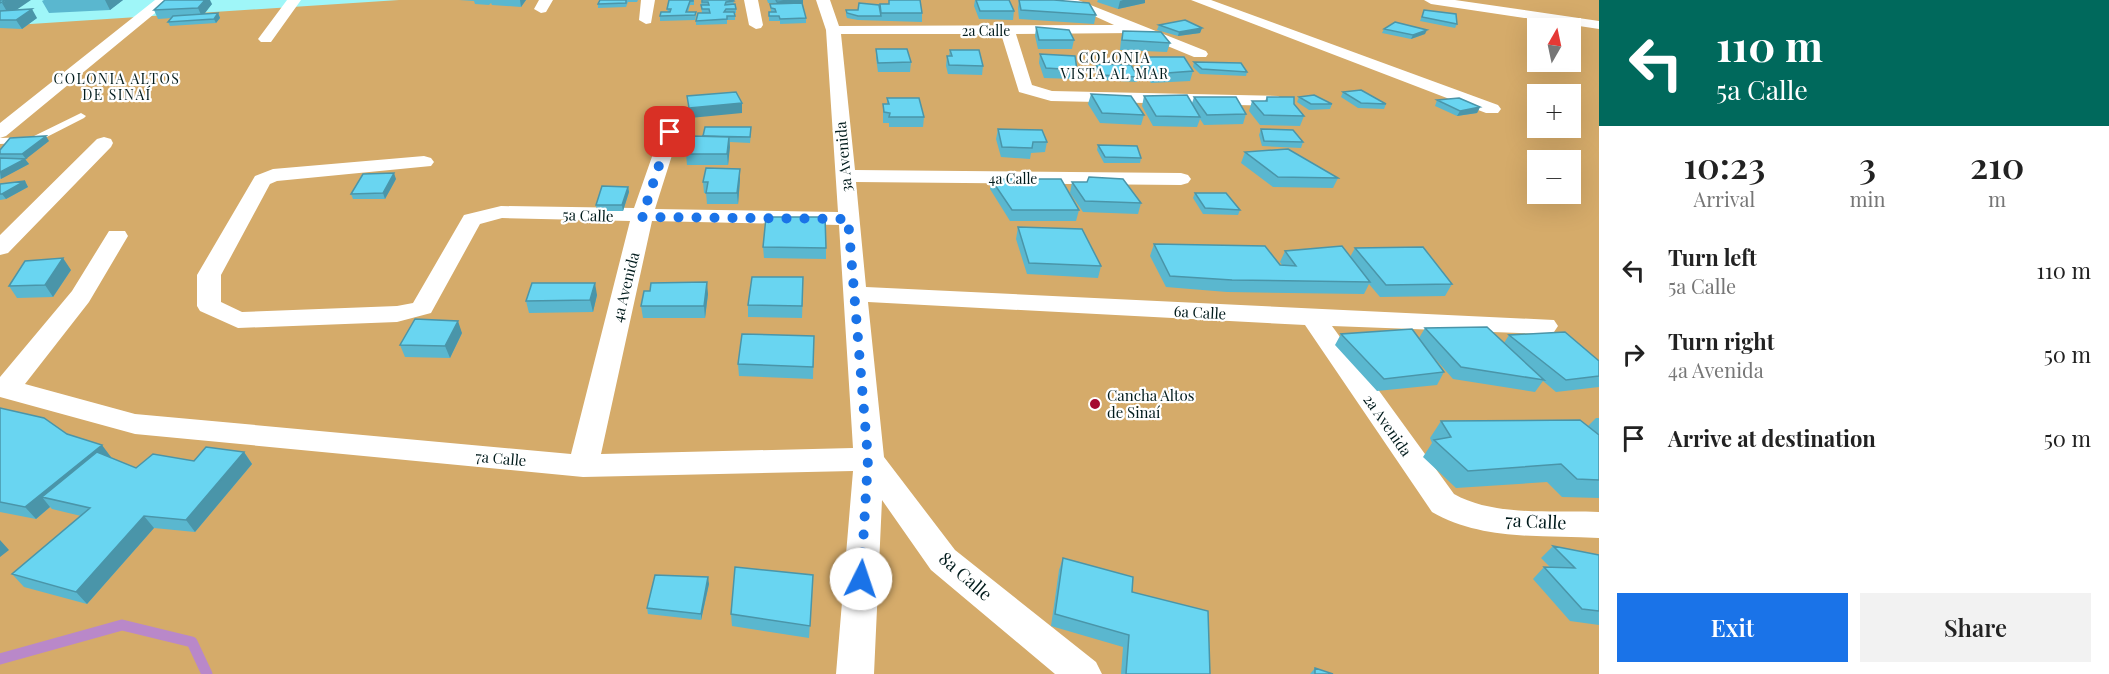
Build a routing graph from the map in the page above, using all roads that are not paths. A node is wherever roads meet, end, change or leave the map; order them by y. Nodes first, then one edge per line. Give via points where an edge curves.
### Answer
1 (164, 0) edge
2 (294, 0) edge
3 (648, 0) edge
4 (750, 0) edge
5 (823, 0) edge
6 (1066, 0) edge
7 (1198, 0) edge
8 (1431, 0) edge
9 (646, 20) dead end
10 (756, 25) dead end
11 (1599, 25) edge
12 (1139, 29) junction
13 (833, 30) junction
14 (1007, 30) junction
15 (266, 39) dead end
16 (1200, 54) dead end
17 (1278, 101) edge
18 (1492, 109) dead end
19 (676, 111) dead end
20 (81, 116) dead end
21 (0, 132) edge
22 (0, 141) edge
23 (104, 143) dead end
24 (424, 162) dead end
25 (846, 176) junction
26 (1181, 179) dead end
27 (642, 217) junction
28 (848, 219) junction
29 (117, 236) dead end
30 (0, 248) edge
31 (855, 294) junction
32 (1313, 318) junction
33 (1545, 326) dead end
34 (3, 387) edge
35 (868, 459) junction
36 (582, 466) junction
37 (1473, 518) joint
38 (1599, 525) edge
39 (855, 674) edge
40 (1083, 674) edge

1 - 21 street
2 - 15 street
3 - 9 street
4 - 10 street
5 - 13 street, 3a Avenida
6 - 12 street
7 - 18 street
8 - 11 street
12 - 14 street, 2a Calle
12 - 16 street
13 - 14 street, 2a Calle
13 - 25 street, 3a Avenida
14 - 17 street via 1025,88 1051,96
19 - 27 street, 4a Avenida
20 - 22 lane via 34,140
23 - 30 street
24 - 27 street, 5a Calle via 267,177 209,275 208,306 238,320 397,314 422,308 472,220 501,212
25 - 26 street, 4a Calle
25 - 28 street, 3a Avenida
27 - 28 street, 5a Calle
27 - 36 street, 4a Avenida
28 - 31 street, 3a Avenida
29 - 34 street via 102,266 75,304
31 - 32 street, 6a Calle
31 - 35 street, 3a Avenida
32 - 33 street, 6a Calle
32 - 37 street, 2a Avenida via 1443,503 1453,512
34 - 36 street, 7a Calle via 135,424
35 - 36 street, 7a Calle
35 - 39 street, 3a Avenida
35 - 40 street, 8a Calle via 943,560
37 - 38 street, 7a Calle

